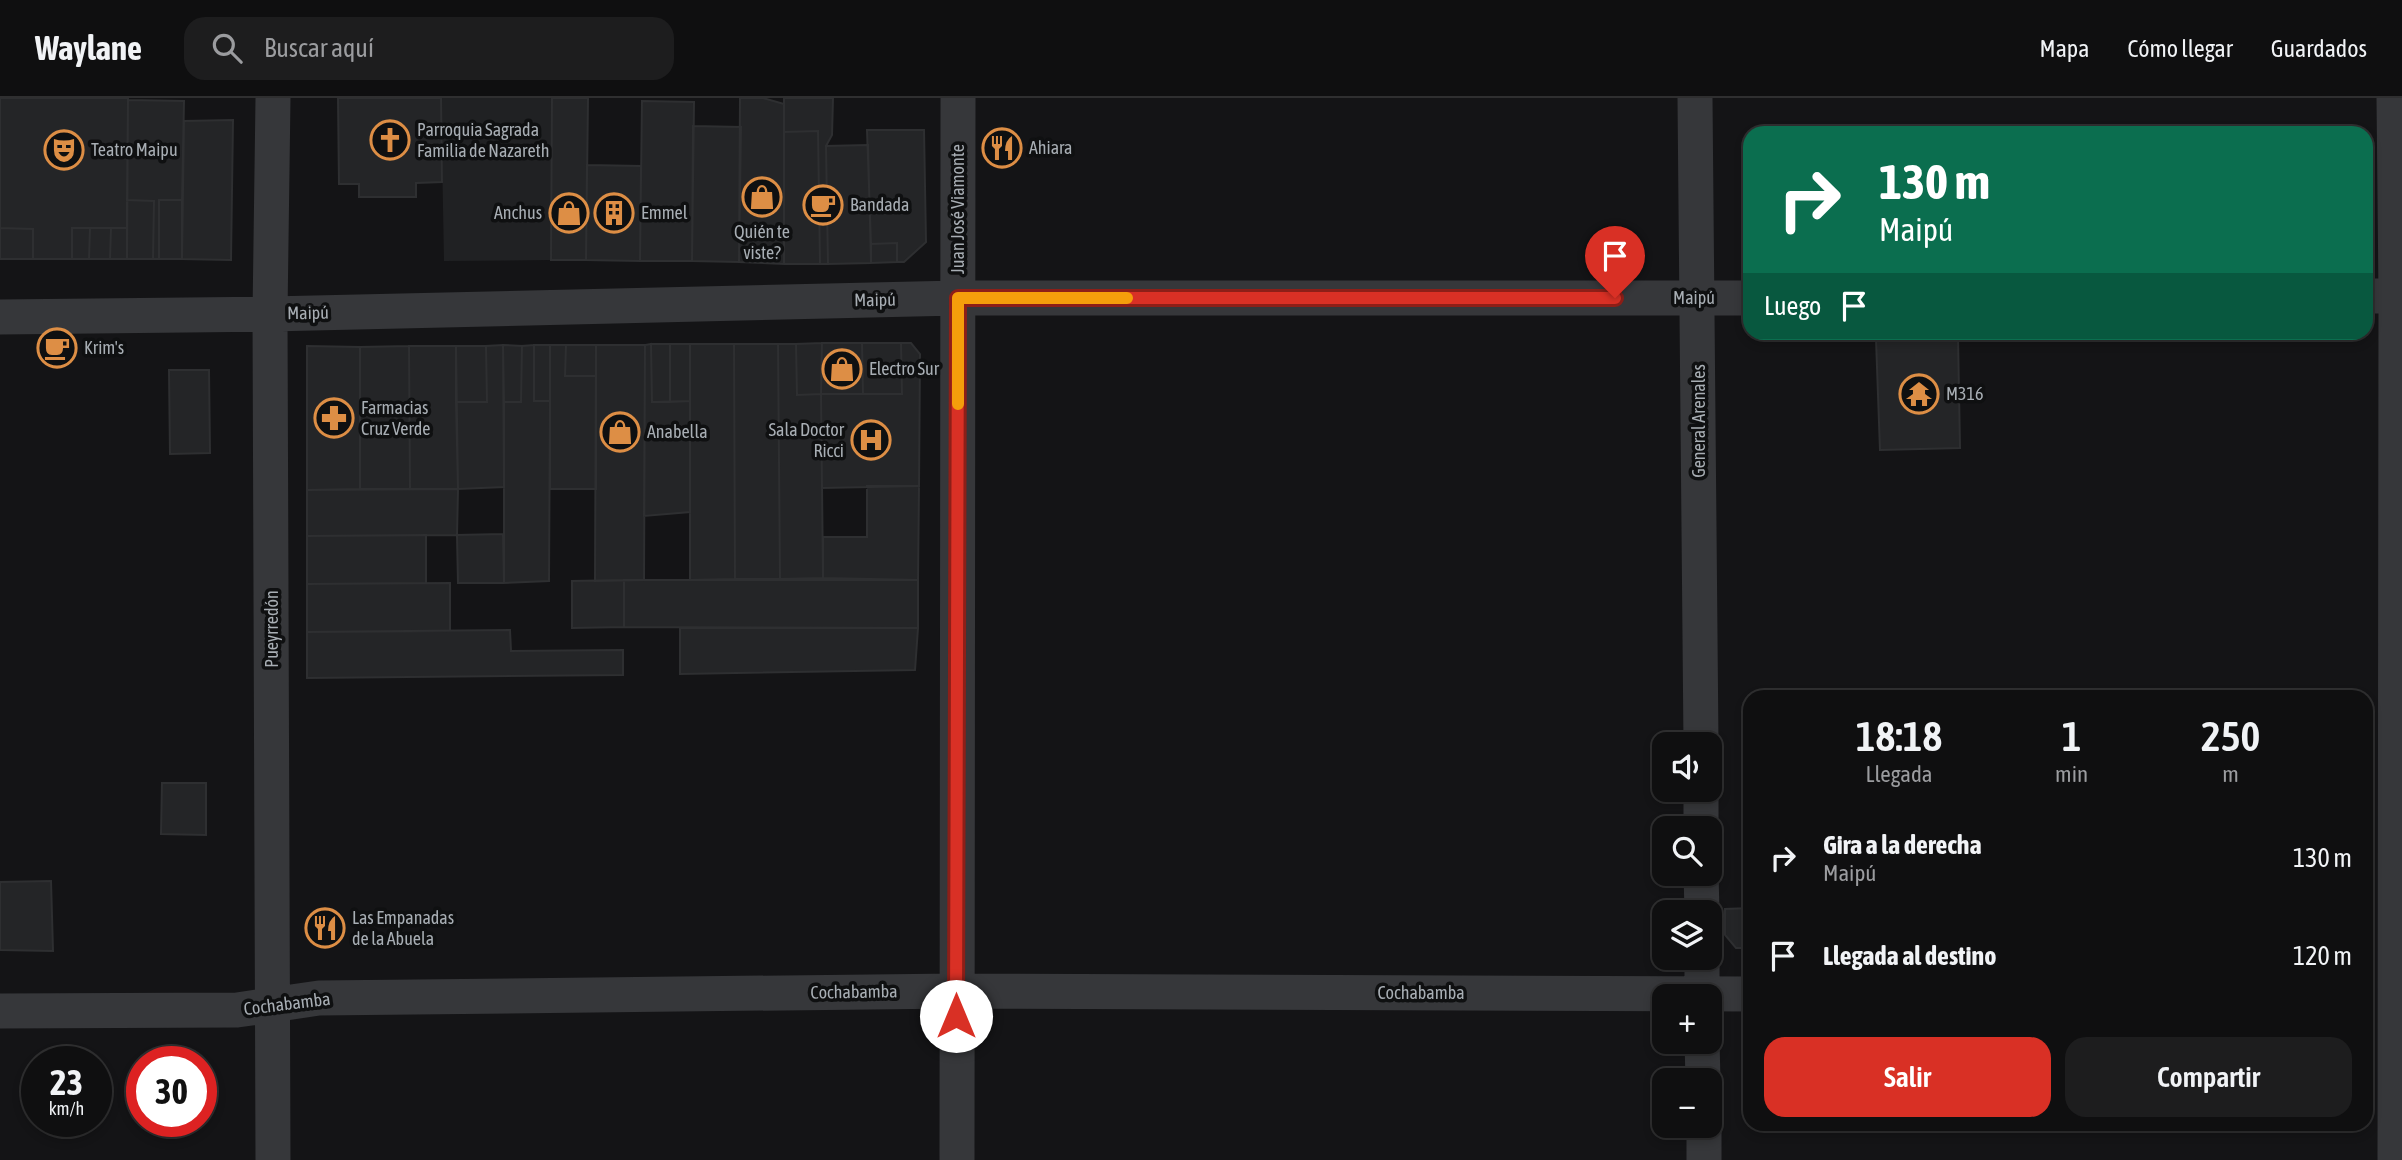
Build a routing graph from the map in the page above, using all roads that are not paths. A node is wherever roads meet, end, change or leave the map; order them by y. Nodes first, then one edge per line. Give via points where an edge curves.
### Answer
1 (273, 98) edge
2 (958, 98) edge
3 (1695, 98) edge
4 (2394, 98) edge
5 (2388, 296) edge
6 (958, 298) junction
7 (1698, 298) junction
8 (1743, 298) edge
9 (270, 314) junction
10 (0, 317) edge
11 (1701, 732) edge
12 (956, 991) junction
13 (2387, 992) edge
14 (1743, 994) edge
15 (1652, 995) edge
16 (1722, 995) edge
17 (274, 1006) junction
18 (0, 1011) edge
19 (1703, 1138) edge
20 (273, 1160) edge
21 (957, 1160) edge
22 (1704, 1160) edge
23 (2395, 1160) edge

1 - 9 street, Pueyrredón
2 - 6 street, Juan José Viamonte
3 - 7 street, General Arenales
4 - 5 street
5 - 13 street
6 - 7 street, Maipú
6 - 9 street, Maipú
6 - 12 street, Juan José Viamonte
7 - 8 street, Maipú
7 - 11 street, General Arenales
9 - 10 street, Maipú
9 - 17 street, Pueyrredón
12 - 15 street, Cochabamba
12 - 17 street, Cochabamba via 319,998
12 - 21 street, Juan José Viamonte
13 - 23 street
14 - 16 street, Cochabamba
17 - 18 street, Cochabamba
17 - 20 street, Pueyrredón
19 - 22 street

